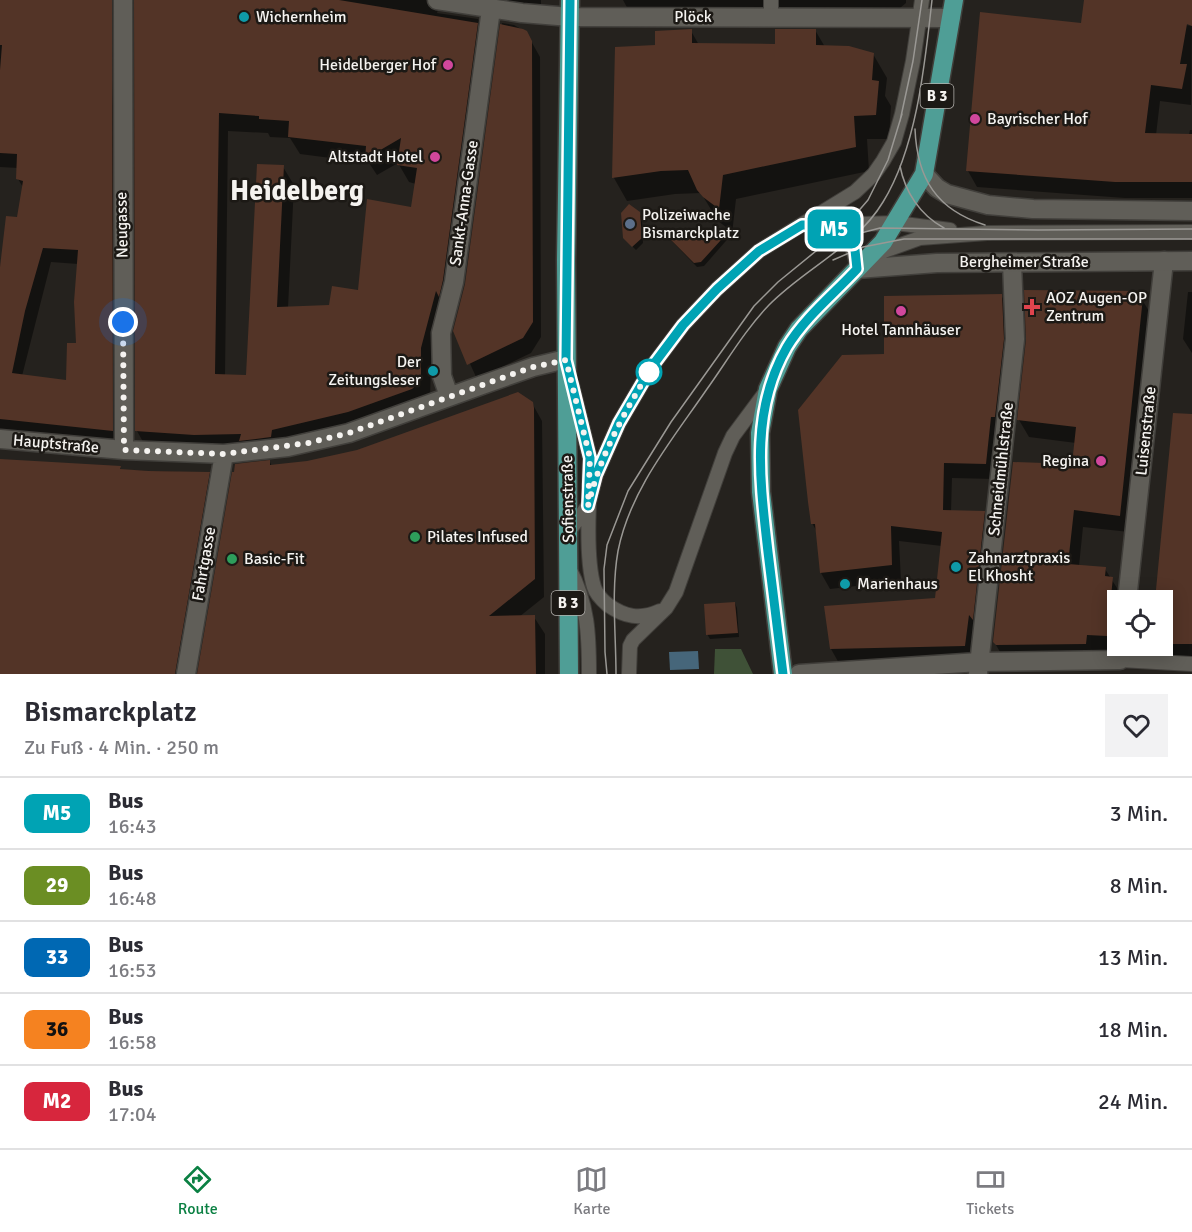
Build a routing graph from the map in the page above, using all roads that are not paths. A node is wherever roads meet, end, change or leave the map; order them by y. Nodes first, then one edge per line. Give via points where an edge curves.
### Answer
1 (123, 0) edge
2 (437, 0) edge
3 (570, 8) edge
4 (491, 9) junction
5 (921, 9) edge
6 (952, 9) edge
7 (773, 11) edge
8 (924, 174) junction
9 (1192, 211) edge
10 (896, 223) junction
11 (802, 225) junction
12 (829, 225) junction
13 (1192, 232) edge
14 (973, 233) junction
15 (1164, 261) junction
16 (1192, 261) edge
17 (1012, 263) junction
18 (857, 269) junction
19 (566, 360) junction
20 (768, 389) junction
21 (449, 396) junction
22 (0, 438) edge
23 (124, 450) junction
24 (224, 454) junction
25 (588, 506) junction
26 (568, 532) junction
27 (568, 567) junction
28 (1128, 590) edge
29 (666, 609) junction
30 (1107, 653) edge
31 (1145, 656) edge
32 (1192, 664) edge
33 (188, 665) edge
34 (983, 666) edge
35 (569, 674) edge
36 (589, 674) edge
37 (629, 674) edge
38 (783, 674) edge
39 (799, 674) edge

1 - 23 street, Neugasse
2 - 4 street, Plöck
3 - 4 street, Plöck
3 - 7 street, Plöck
3 - 19 main road, Sofienstraße / B 3
4 - 21 street, Sankt-Anna-Gasse via 454,282 441,333 442,376
5 - 6 street, Plöck
5 - 7 street, Plöck
5 - 11 lane via 894,142 874,174 855,192
6 - 8 main road, B 3
8 - 9 street via 947,194 988,205
8 - 10 main road, B 3
10 - 12 lane
10 - 14 lane
10 - 18 main road, B 3
11 - 12 lane
11 - 25 lane via 759,251 683,325 655,362 619,423 596,475
12 - 18 lane via 855,250
13 - 14 lane
14 - 18 lane via 909,241 884,251
15 - 16 street, Bergheimer Straße
15 - 17 street, Bergheimer Straße
15 - 28 street, Luisenstraße
17 - 18 street, Bergheimer Straße
17 - 34 street, Schneidmühlstraße via 1015,339
18 - 20 main road, B 3 via 799,329
19 - 21 street, Hauptstraße via 533,367
19 - 25 lane via 590,458
19 - 26 main road, Sofienstraße / B 3
20 - 29 lane via 724,453
20 - 38 main road, B 3 via 760,433 761,492
21 - 24 street, Hauptstraße via 329,439
22 - 23 street, Hauptstraße
23 - 24 street, Hauptstraße
24 - 33 street, Fahrtgasse
25 - 26 lane
25 - 29 lane via 596,594 626,616 644,616
26 - 27 main road, Sofienstraße / B 3
27 - 35 main road, Sofienstraße / B 3
27 - 36 lane via 585,608
29 - 37 lane via 633,640
30 - 34 street
31 - 32 lane
34 - 39 street

